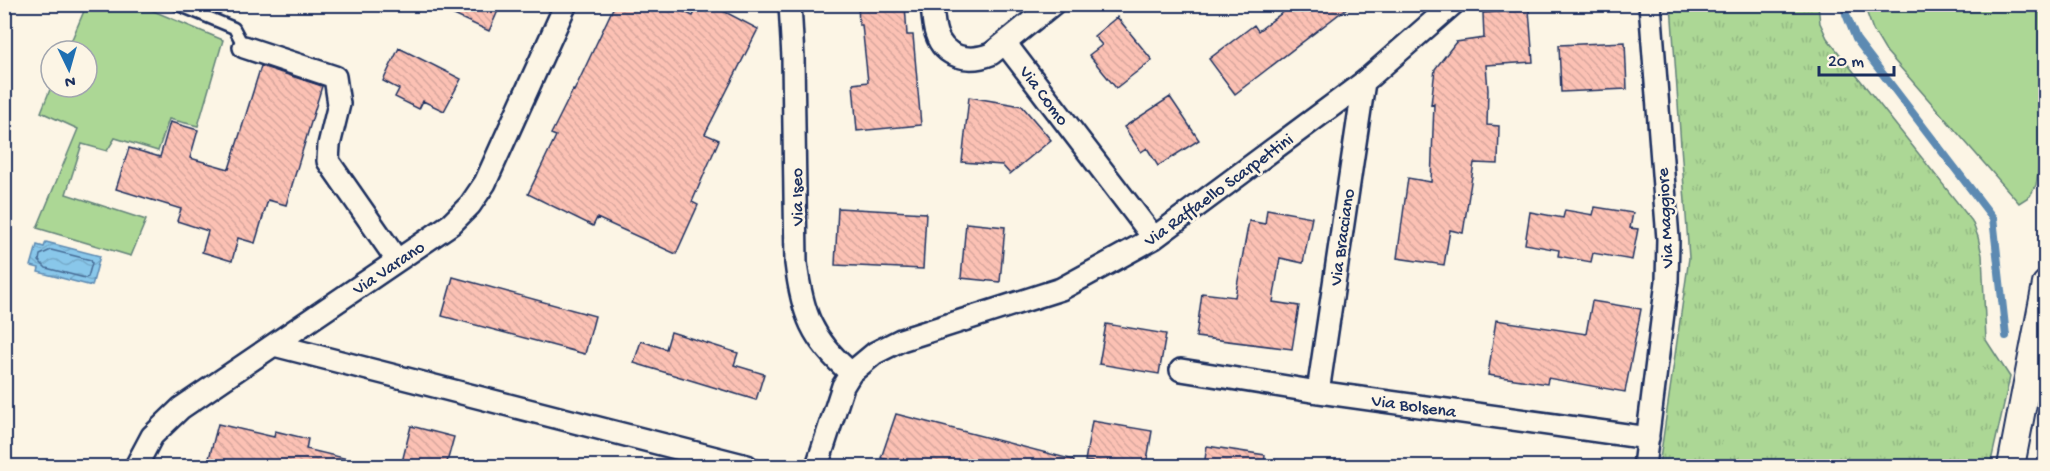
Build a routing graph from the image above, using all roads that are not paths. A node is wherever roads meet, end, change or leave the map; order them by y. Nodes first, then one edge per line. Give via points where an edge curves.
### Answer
1 (176, 4) edge
2 (566, 4) edge
3 (790, 4) edge
4 (932, 4) edge
5 (1053, 4) edge
6 (1453, 4) edge
7 (1650, 4) edge
8 (1005, 43) junction
9 (244, 47) joint
10 (1364, 82) junction
11 (1154, 238) junction
12 (397, 260) junction
13 (2045, 293) edge
14 (274, 345) junction
15 (1181, 370) dead end
16 (850, 373) junction
17 (1318, 392) junction
18 (1648, 438) junction
19 (136, 466) edge
20 (747, 466) edge
21 (817, 466) edge
22 (1644, 466) edge
23 (2012, 466) edge

1 - 9 lane via 234,28
2 - 12 street, Via Varano via 478,194 451,224
3 - 16 street, Via Iseo via 799,287 804,308 821,343
4 - 8 street via 939,41 957,56 980,58
5 - 8 street
6 - 10 street, Via Raffaello Scarpettini
7 - 18 street, Via Maggiore via 1668,239 1667,281
8 - 11 street, Via Como
9 - 12 street via 335,77 339,104 328,161
10 - 11 street, Via Raffaello Scarpettini
10 - 17 street, Via Bracciano
11 - 16 street, Via Raffaello Scarpettini via 1061,289 887,346
12 - 14 street, Via Varano
13 - 23 street
14 - 19 street, Via Varano via 181,408 152,436
14 - 20 street
15 - 17 street, Via Bolsena
16 - 21 street, Via Raffaello Scarpettini
17 - 18 street, Via Bolsena
18 - 22 street, Via Maggiore

